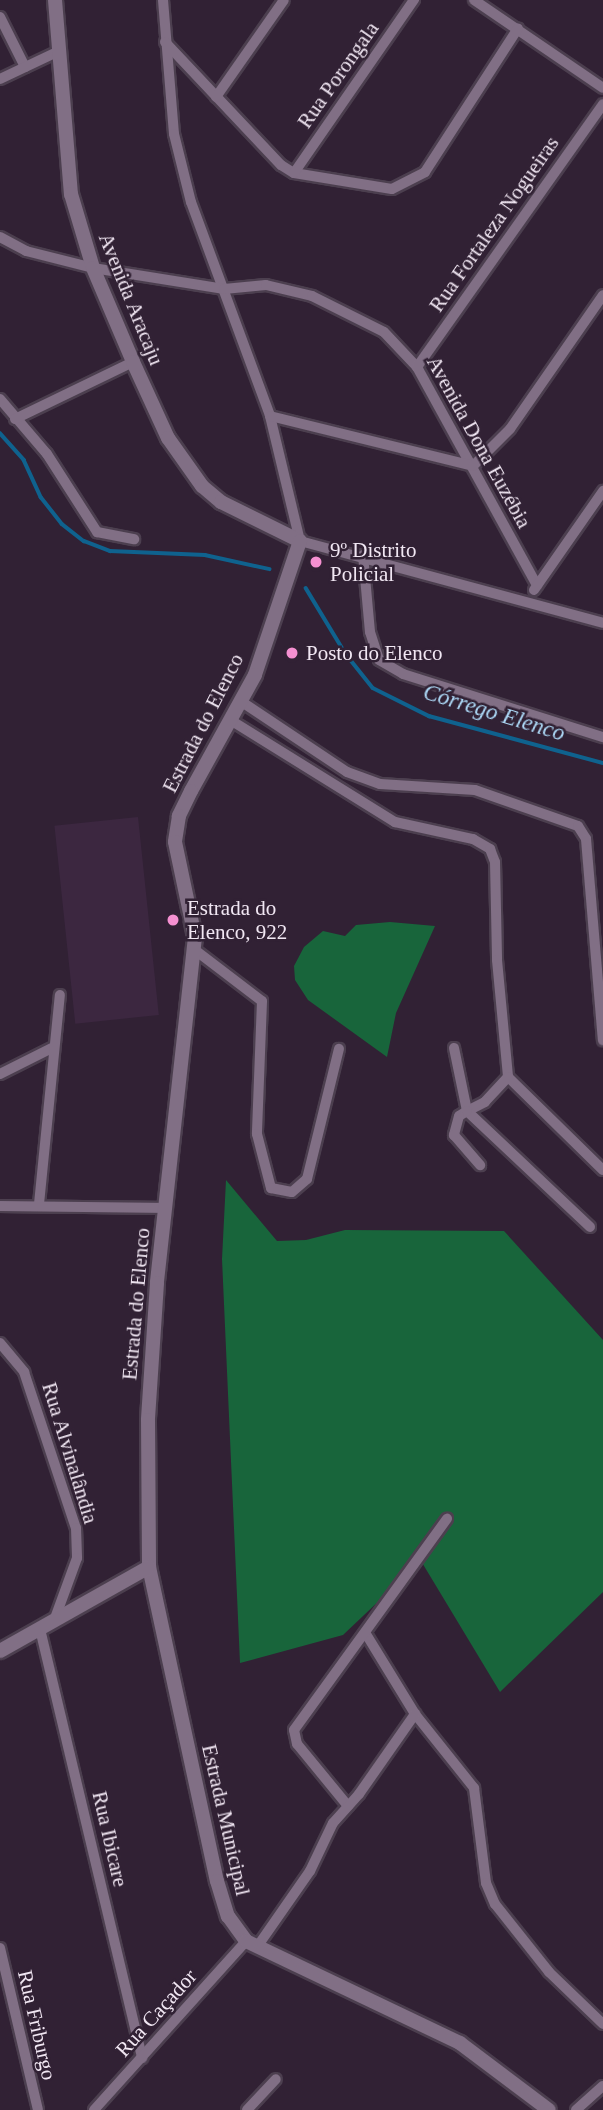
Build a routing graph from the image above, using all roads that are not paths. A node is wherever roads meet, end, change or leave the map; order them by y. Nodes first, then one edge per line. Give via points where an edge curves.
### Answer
1 (54, 0) edge
2 (163, 0) edge
3 (284, 0) edge
4 (414, 0) edge
5 (474, 0) edge
6 (0, 17) edge
7 (518, 28) junction
8 (164, 42) junction
9 (57, 52) junction
10 (25, 67) junction
11 (0, 79) edge
12 (603, 88) edge
13 (216, 97) junction
14 (603, 104) edge
15 (294, 173) junction
16 (0, 237) edge
17 (93, 268) junction
18 (224, 289) junction
19 (603, 295) edge
20 (133, 362) junction
21 (417, 367) junction
22 (0, 399) edge
23 (270, 416) junction
24 (15, 419) junction
25 (473, 466) junction
26 (603, 491) edge
27 (134, 539) dead end
28 (300, 541) junction
29 (363, 555) junction
30 (537, 585) junction
31 (528, 599) junction
32 (603, 622) edge
33 (242, 702) junction
34 (232, 720) junction
35 (603, 737) edge
36 (195, 950) junction
37 (60, 995) dead end
38 (603, 1040) edge
39 (52, 1048) junction
40 (454, 1048) dead end
41 (339, 1049) dead end
42 (0, 1074) edge
43 (508, 1077) junction
44 (467, 1111) junction
45 (480, 1165) dead end
46 (603, 1170) edge
47 (39, 1204) junction
48 (0, 1206) edge
49 (165, 1208) junction
50 (590, 1227) dead end
51 (0, 1343) edge
52 (447, 1519) dead end
53 (149, 1567) junction
54 (54, 1620) junction
55 (40, 1629) junction
56 (366, 1634) junction
57 (0, 1651) edge
58 (415, 1714) junction
59 (348, 1806) junction
60 (252, 1944) junction
61 (0, 1948) edge
62 (9, 1994) junction
63 (0, 2004) edge
64 (603, 2024) edge
65 (142, 2058) junction
66 (276, 2079) dead end
67 (603, 2086) edge
68 (38, 2110) edge
69 (94, 2110) edge
70 (247, 2110) edge
71 (549, 2110) edge
72 (576, 2110) edge

1 - 9 street, Avenida Aracaju
2 - 8 street
3 - 13 street
4 - 15 street, Rua Porongala
5 - 7 street
6 - 10 street
7 - 12 street
7 - 15 street via 445,145 414,182 392,189 366,188
8 - 13 street
8 - 18 street via 174,134 191,202
9 - 10 street
9 - 17 street, Avenida Aracaju via 72,194
10 - 11 street
13 - 15 street via 265,152
14 - 21 street, Rua Fortaleza Nogueiras
16 - 17 street, Avenida Dona Euzébia via 26,251
17 - 18 street, Avenida Dona Euzébia
17 - 20 street, Avenida Aracaju
18 - 21 street, Avenida Dona Euzébia via 253,284 312,296 384,332
18 - 23 street
19 - 25 street via 510,429
20 - 24 street
20 - 28 street, Avenida Aracaju via 168,438 202,486 221,502
21 - 25 street, Avenida Dona Euzébia
22 - 24 street
23 - 25 street
23 - 28 street
24 - 27 street via 47,454 97,531
25 - 30 street, Avenida Dona Euzébia
26 - 30 street
28 - 29 street
28 - 33 street, Estrada do Elenco
29 - 31 street
29 - 35 street via 370,632 379,660 403,674
30 - 31 street
31 - 32 street
33 - 34 street, Estrada do Elenco
33 - 38 street via 347,772 380,783 475,790 578,826 586,839
34 - 36 street, Estrada do Elenco via 179,816 175,842
34 - 43 street via 395,822 473,839 490,849 495,862 497,960
36 - 41 street via 262,1001 257,1134 271,1188 292,1192 307,1180
36 - 49 street, Estrada do Elenco
37 - 39 street
39 - 42 street
39 - 47 street
40 - 44 street
43 - 44 street via 485,1102
43 - 46 street
44 - 45 street via 459,1116 454,1135
44 - 50 street
47 - 48 street
47 - 49 street
49 - 53 street, Estrada do Elenco via 149,1409
51 - 54 street, Rua Alvinalândia via 24,1372 32,1391 76,1528 76,1558
52 - 56 street
53 - 54 street
53 - 60 street, Estrada Municipal via 217,1881 228,1916
54 - 55 street
55 - 57 street
55 - 65 street, Rua Ibicare
56 - 58 street
56 - 59 street via 294,1730 297,1744
58 - 59 street, Rua Caçador
58 - 64 street via 470,1780 490,1893 548,1972
59 - 60 street, Rua Caçador via 333,1823 310,1871
60 - 65 street, Rua Caçador
60 - 71 street via 460,2043
61 - 62 street, Rua Friburgo
62 - 63 street
62 - 68 street, Rua Friburgo
65 - 69 street, Rua Caçador
66 - 70 street
67 - 72 street

